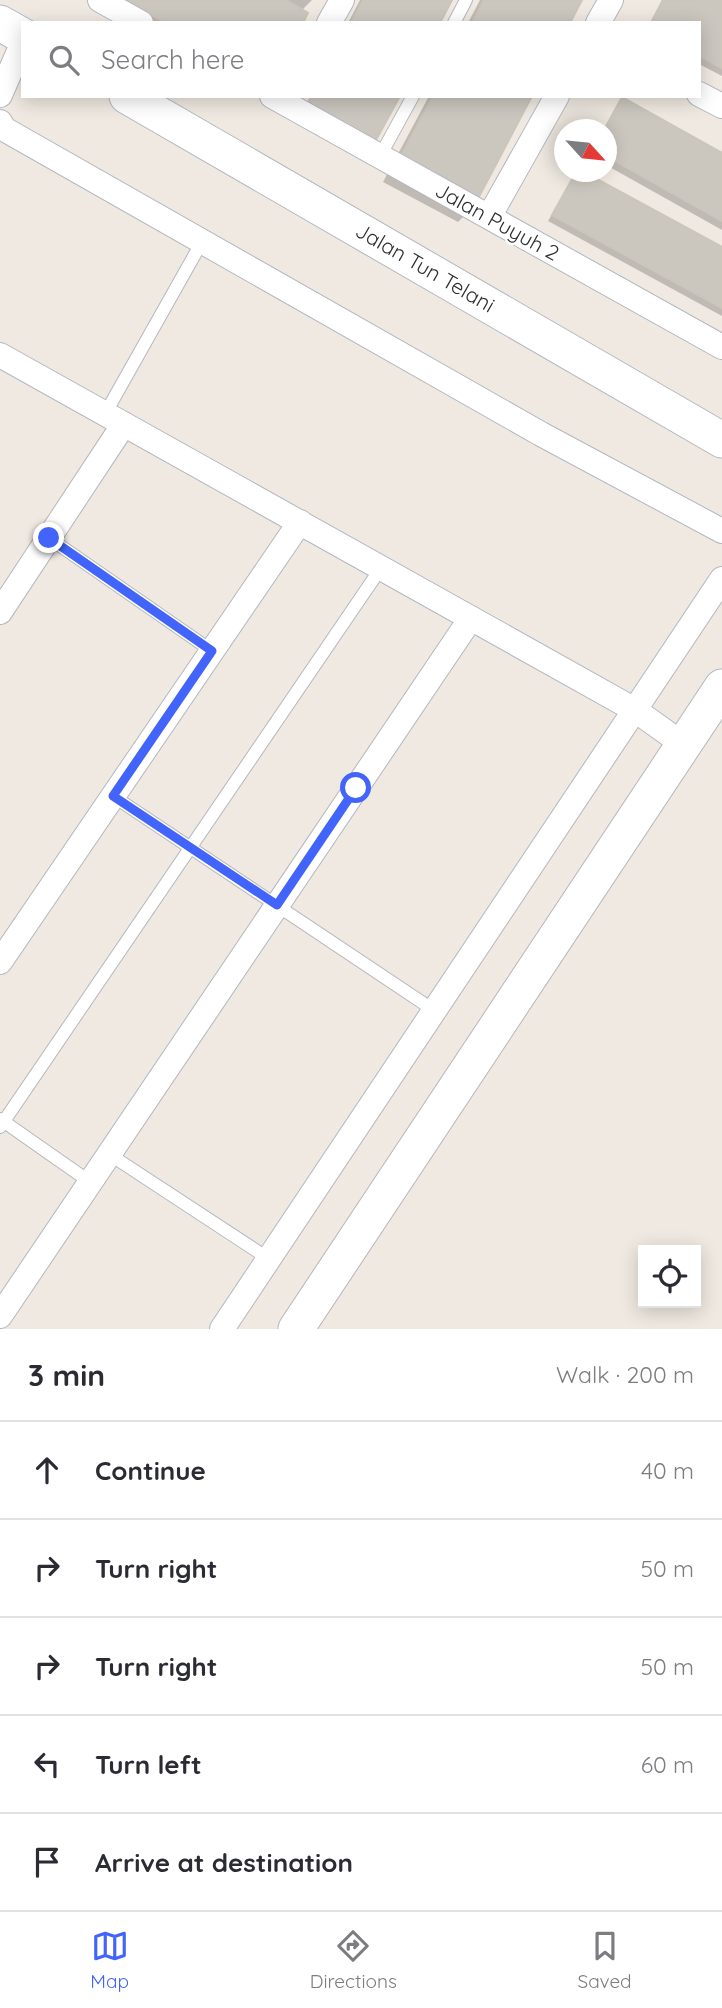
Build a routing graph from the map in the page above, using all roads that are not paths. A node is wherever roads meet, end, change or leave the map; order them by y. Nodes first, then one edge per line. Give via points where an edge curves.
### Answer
1 (100, 0) edge
2 (342, 0) edge
3 (466, 0) edge
4 (611, 0) edge
5 (137, 21) edge
6 (330, 21) edge
7 (455, 21) edge
8 (599, 21) edge
9 (0, 23) edge
10 (21, 35) edge
11 (21, 47) edge
12 (0, 95) edge
13 (701, 95) edge
14 (130, 98) edge
15 (282, 98) edge
16 (412, 98) edge
17 (556, 98) edge
18 (722, 106) edge
19 (0, 122) edge
20 (380, 156) junction
21 (489, 217) junction
22 (203, 240) junction
23 (722, 348) edge
24 (0, 355) edge
25 (115, 419) junction
26 (722, 440) edge
27 (300, 522) junction
28 (722, 531) edge
29 (49, 538) junction
30 (381, 568) junction
31 (722, 579) edge
32 (0, 612) edge
33 (471, 618) junction
34 (212, 651) junction
35 (722, 687) edge
36 (635, 710) junction
37 (684, 745) junction
38 (113, 796) junction
39 (192, 849) junction
40 (277, 905) junction
41 (0, 962) edge
42 (435, 1011) junction
43 (1, 1123) edge
44 (109, 1154) junction
45 (90, 1182) junction
46 (269, 1259) junction
47 (0, 1316) edge
48 (222, 1329) edge
49 (296, 1329) edge

1 - 5 street
2 - 6 street
3 - 7 lane
4 - 8 street
9 - 10 street
11 - 12 street
13 - 18 street
14 - 26 street, Jalan Tun Telani
15 - 20 street, Jalan Puyuh 2
16 - 20 lane
17 - 21 street
19 - 22 street via 4,129
20 - 21 street, Jalan Puyuh 2
21 - 23 street, Jalan Puyuh 2
22 - 25 lane
22 - 28 street via 541,434
24 - 25 street
25 - 27 street
25 - 29 street
27 - 30 street
27 - 34 street
29 - 32 street
29 - 34 lane
30 - 33 street
30 - 39 lane
31 - 36 street
33 - 36 street
33 - 40 street
34 - 38 street
35 - 37 street
36 - 37 street
36 - 42 street
37 - 49 street
38 - 39 lane
38 - 41 street
39 - 40 lane
39 - 43 lane
40 - 42 lane
40 - 44 street
42 - 46 street
43 - 45 lane
44 - 45 street
44 - 46 lane
45 - 47 street
46 - 48 street

